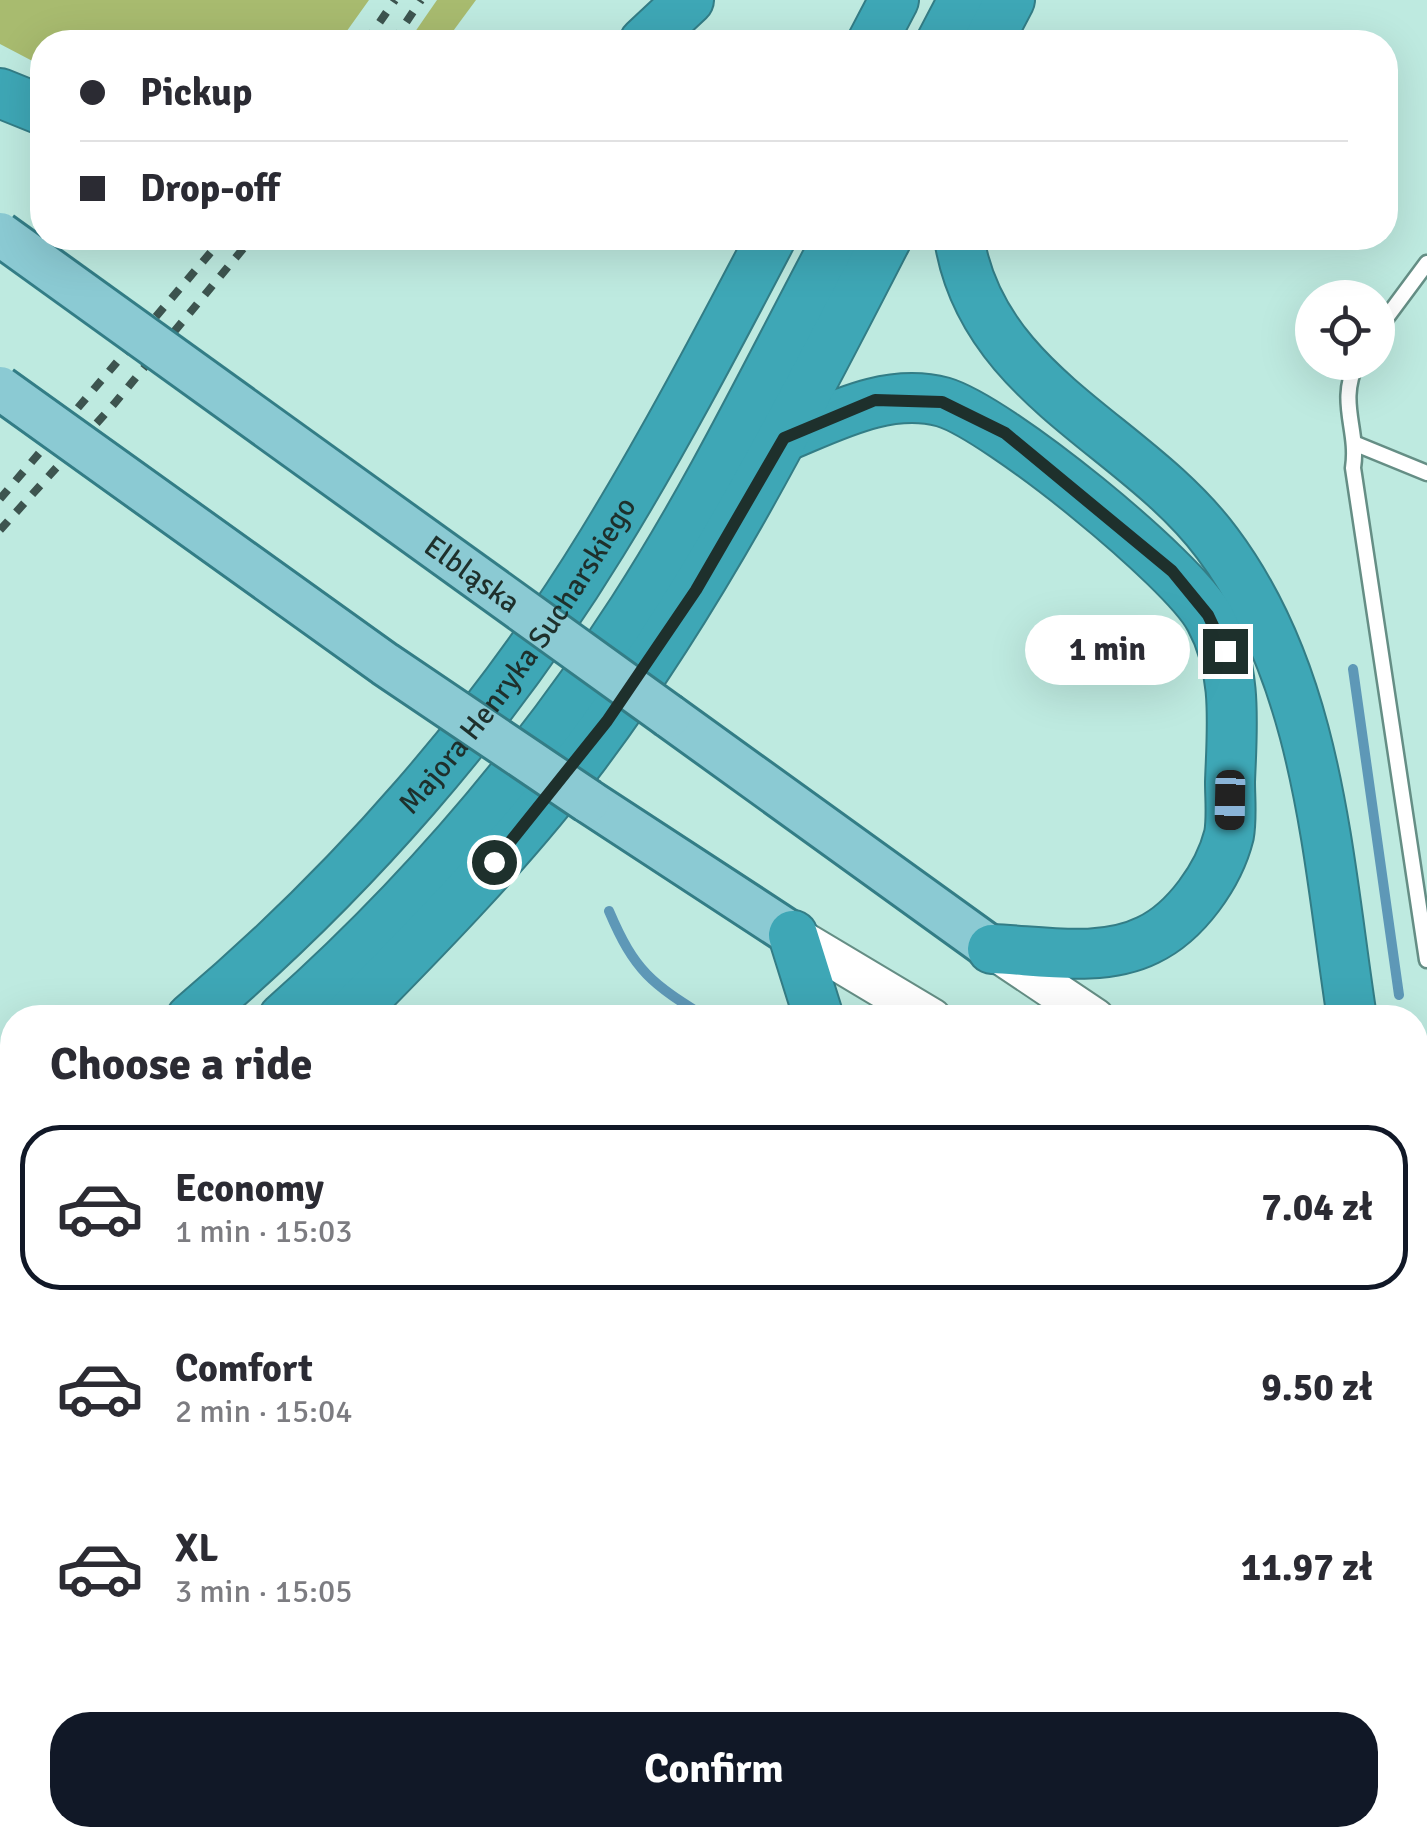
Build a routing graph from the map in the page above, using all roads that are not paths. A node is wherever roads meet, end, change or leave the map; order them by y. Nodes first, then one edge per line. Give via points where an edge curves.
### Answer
1 (688, 0) edge
2 (894, 0) edge
3 (963, 0) edge
4 (1010, 0) edge
5 (657, 30) edge
6 (878, 30) edge
7 (947, 30) edge
8 (994, 30) edge
9 (0, 93) edge
10 (30, 105) edge
11 (0, 234) edge
12 (764, 250) edge
13 (832, 250) edge
14 (881, 250) edge
15 (963, 250) edge
16 (1427, 263) edge
17 (1395, 307) edge
18 (1352, 380) edge
19 (0, 388) edge
20 (784, 438) junction
21 (1356, 444) junction
22 (1427, 473) edge
23 (792, 935) junction
24 (992, 949) junction
25 (1427, 960) edge
26 (205, 1005) edge
27 (296, 1005) edge
28 (359, 1005) edge
29 (814, 1005) edge
30 (910, 1005) edge
31 (1075, 1005) edge
32 (1350, 1005) edge

1 - 5 highway
2 - 6 highway
3 - 7 highway
4 - 8 highway
9 - 10 highway
11 - 24 main road, Elbląska, bridge
12 - 26 highway, Majora Henryka Sucharskiego via 680,410 526,656 404,809 304,916
13 - 27 highway, Majora Henryka Sucharskiego via 633,610 496,800
14 - 20 highway
15 - 32 highway via 980,302 1008,350 1047,392 1169,491 1216,542 1259,608 1289,676 1312,758
16 - 17 lane
18 - 21 lane via 1346,419
19 - 23 main road, bridge via 385,664
20 - 24 highway via 875,400 942,402 1005,433 1172,571 1208,615 1225,651 1232,698 1229,833 1212,877 1183,914 1149,940 1102,953
20 - 28 highway via 696,590 585,754 448,916
21 - 22 lane
21 - 25 lane via 1353,468
23 - 29 highway
23 - 30 main road
24 - 31 main road, Elbląska

